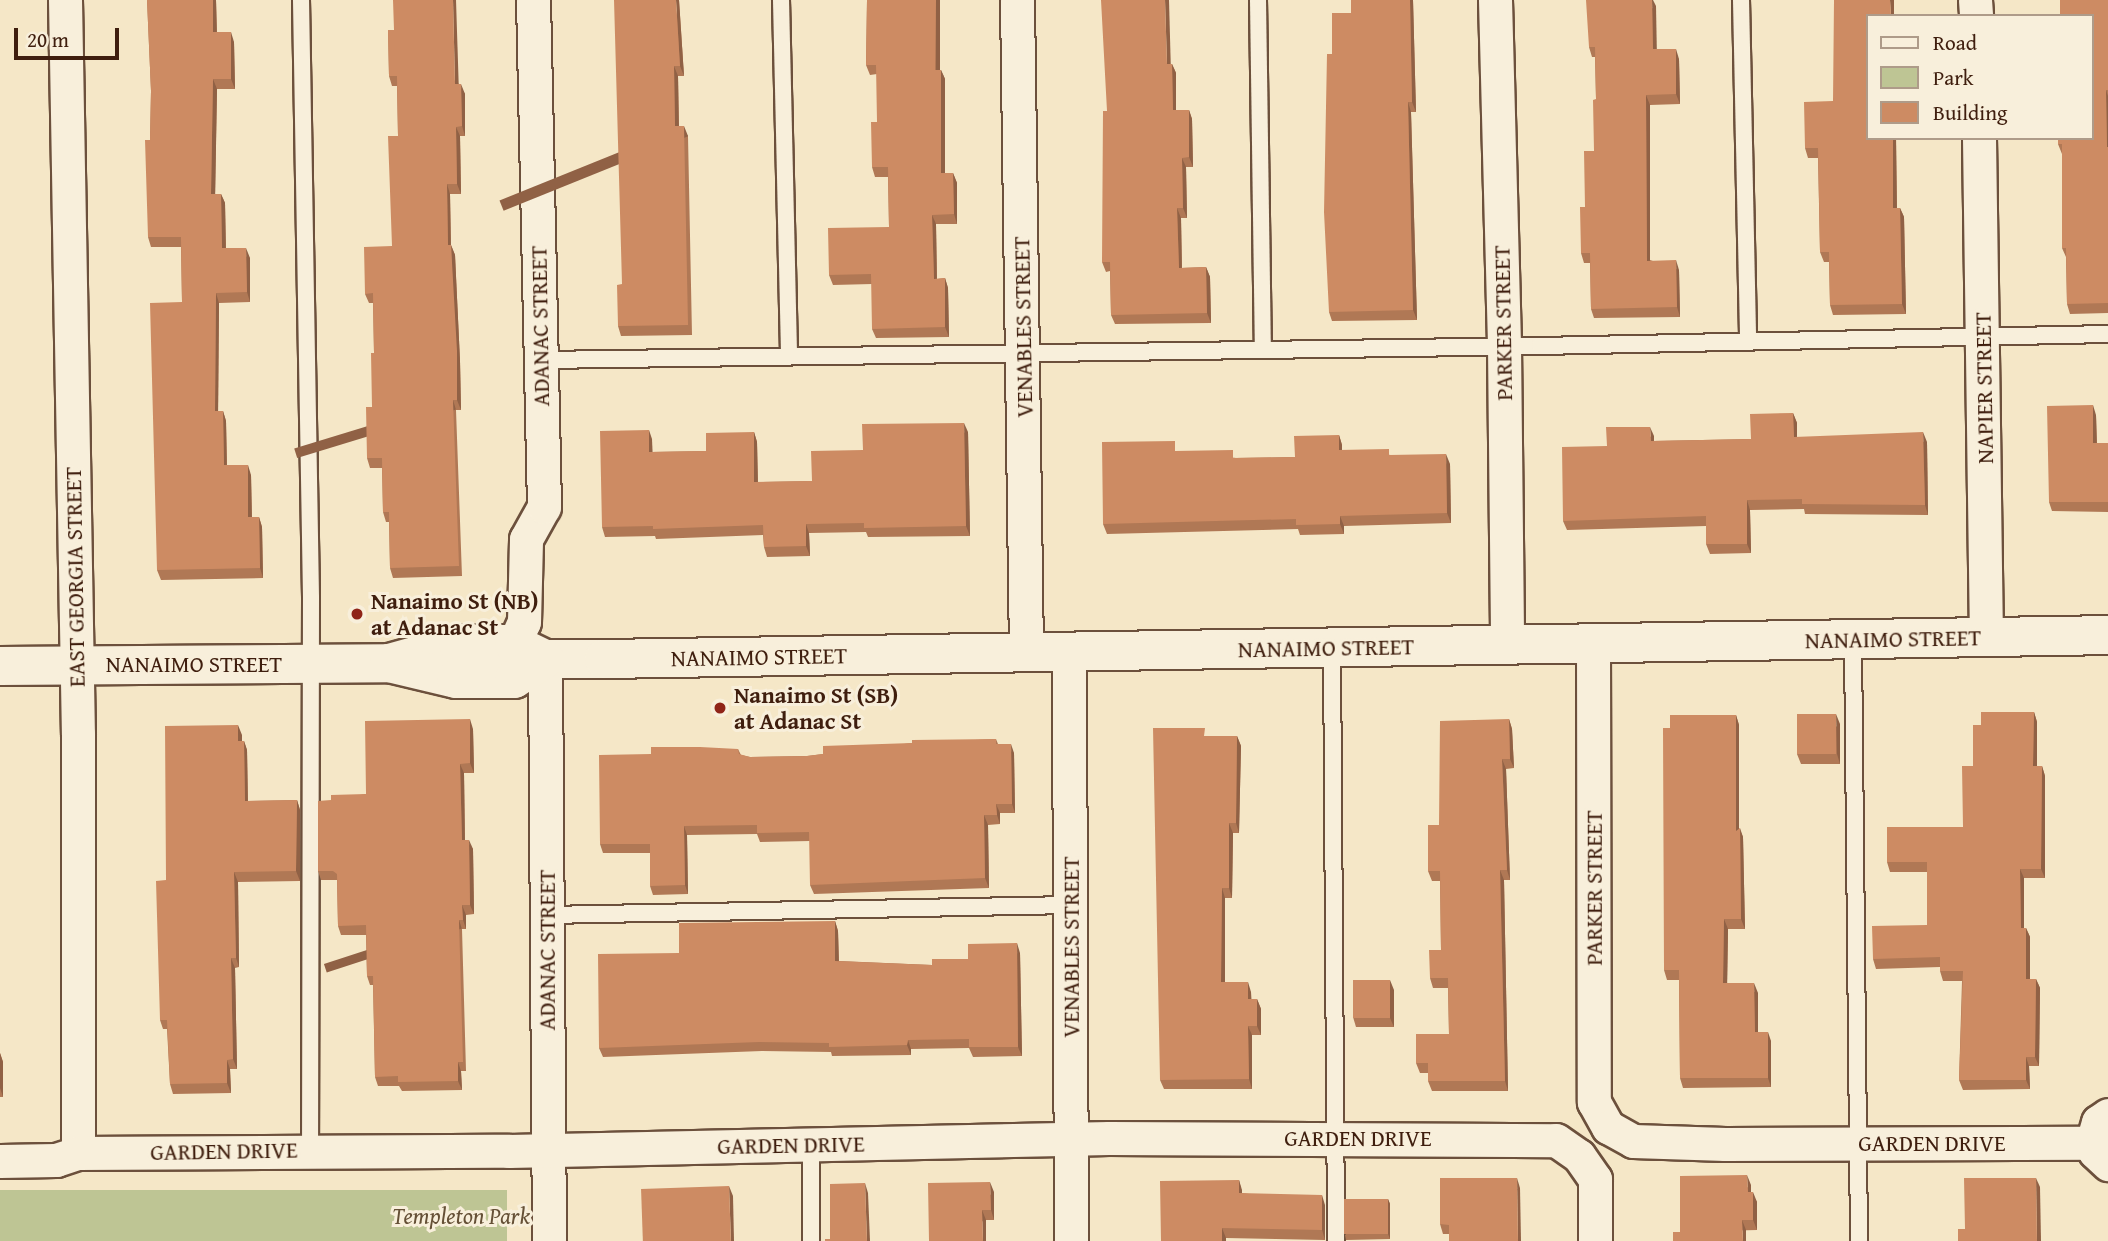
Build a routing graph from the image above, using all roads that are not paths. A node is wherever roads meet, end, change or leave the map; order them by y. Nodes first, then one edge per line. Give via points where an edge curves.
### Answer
1 (65, 0) edge
2 (301, 0) edge
3 (533, 0) edge
4 (781, 0) edge
5 (1017, 0) edge
6 (1258, 0) edge
7 (1495, 0) edge
8 (1741, 0) edge
9 (1979, 140) edge
10 (2108, 334) edge
11 (1984, 337) junction
12 (1748, 340) junction
13 (1504, 346) junction
14 (1263, 349) junction
15 (1023, 353) junction
16 (789, 355) junction
17 (541, 360) junction
18 (2108, 635) edge
19 (1986, 637) junction
20 (1853, 640) junction
21 (1592, 645) junction
22 (1507, 646) junction
23 (1332, 648) junction
24 (529, 652) junction
25 (1069, 653) junction
26 (1026, 654) junction
27 (311, 664) junction
28 (77, 665) junction
29 (0, 666) edge
30 (1071, 905) junction
31 (546, 915) junction
32 (1608, 1127) joint
33 (1336, 1137) junction
34 (1071, 1139) junction
35 (2103, 1141) edge
36 (1857, 1142) junction
37 (811, 1144) junction
38 (310, 1150) junction
39 (548, 1151) junction
40 (78, 1153) junction
41 (0, 1161) edge
42 (549, 1241) edge
43 (811, 1241) edge
44 (1071, 1241) edge
45 (1336, 1241) edge
46 (1595, 1241) edge
47 (1858, 1241) edge

1 - 28 street, EAST GEORGIA STREET
2 - 27 lane
3 - 17 street, ADANAC STREET
4 - 16 lane
5 - 15 street, VENABLES STREET
6 - 14 lane
7 - 13 street, PARKER STREET
8 - 12 lane
9 - 11 street, NAPIER STREET
10 - 11 lane
11 - 12 lane
11 - 19 street, NAPIER STREET
12 - 13 lane
13 - 14 lane
13 - 22 street, PARKER STREET
14 - 15 lane
15 - 16 lane
15 - 26 street, VENABLES STREET
16 - 17 lane
17 - 24 street, ADANAC STREET via 544,507 526,539 524,622
18 - 19 main road, NANAIMO STREET
19 - 20 main road, NANAIMO STREET
20 - 21 main road, NANAIMO STREET
20 - 36 lane
21 - 22 main road, NANAIMO STREET
21 - 32 street, PARKER STREET via 1594,1102
22 - 23 main road, NANAIMO STREET
23 - 25 main road, NANAIMO STREET
23 - 33 lane
24 - 26 main road, NANAIMO STREET
24 - 27 main road, NANAIMO STREET via 514,679 456,679 389,663
24 - 31 street, ADANAC STREET
25 - 26 main road, NANAIMO STREET
25 - 30 street, VENABLES STREET
27 - 28 main road, NANAIMO STREET
27 - 38 lane
28 - 29 main road, NANAIMO STREET
28 - 40 street, EAST GEORGIA STREET
30 - 31 lane
30 - 34 street, VENABLES STREET
31 - 39 street, ADANAC STREET
32 - 36 street, GARDEN DRIVE via 1633,1141
33 - 34 street, GARDEN DRIVE
33 - 45 lane
33 - 46 street, GARDEN DRIVE via 1556,1140 1579,1156 1595,1179
34 - 37 street, GARDEN DRIVE
34 - 44 street, VENABLES STREET
35 - 36 street, GARDEN DRIVE
36 - 47 lane
37 - 39 street, GARDEN DRIVE
37 - 43 lane
38 - 39 street, GARDEN DRIVE
38 - 40 street, GARDEN DRIVE
39 - 42 street, ADANAC STREET
40 - 41 street, GARDEN DRIVE via 56,1160

